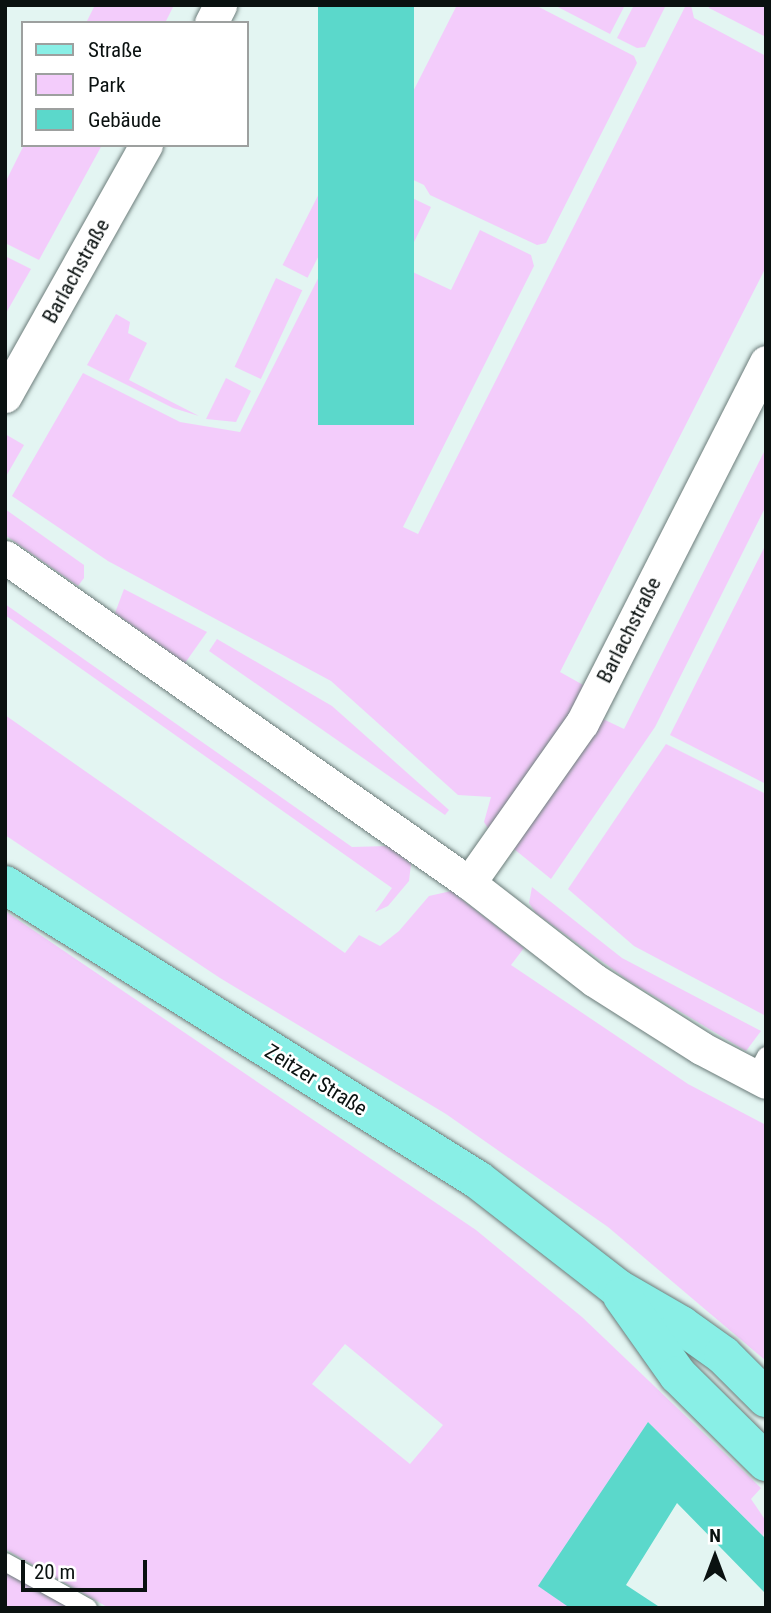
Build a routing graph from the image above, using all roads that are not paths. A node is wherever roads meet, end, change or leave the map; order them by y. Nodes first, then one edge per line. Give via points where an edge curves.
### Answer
1 (220, 5) edge
2 (212, 21) edge
3 (145, 147) edge
4 (766, 362) edge
5 (5, 396) edge
6 (5, 557) edge
7 (469, 883) junction
8 (5, 885) edge
9 (762, 1072) edge
10 (617, 1288) junction
11 (766, 1398) edge
12 (766, 1462) edge
13 (5, 1562) edge
14 (88, 1608) edge

1 - 2 street
3 - 5 street, Barlachstraße
4 - 7 street, Barlachstraße via 582,723
6 - 7 street
7 - 9 street via 594,979
8 - 10 main road, Zeitzer Straße via 478,1180
10 - 11 main road, Zeitzer Straße via 723,1355
10 - 12 main road, Zeitzer Straße via 677,1375
13 - 14 lane

